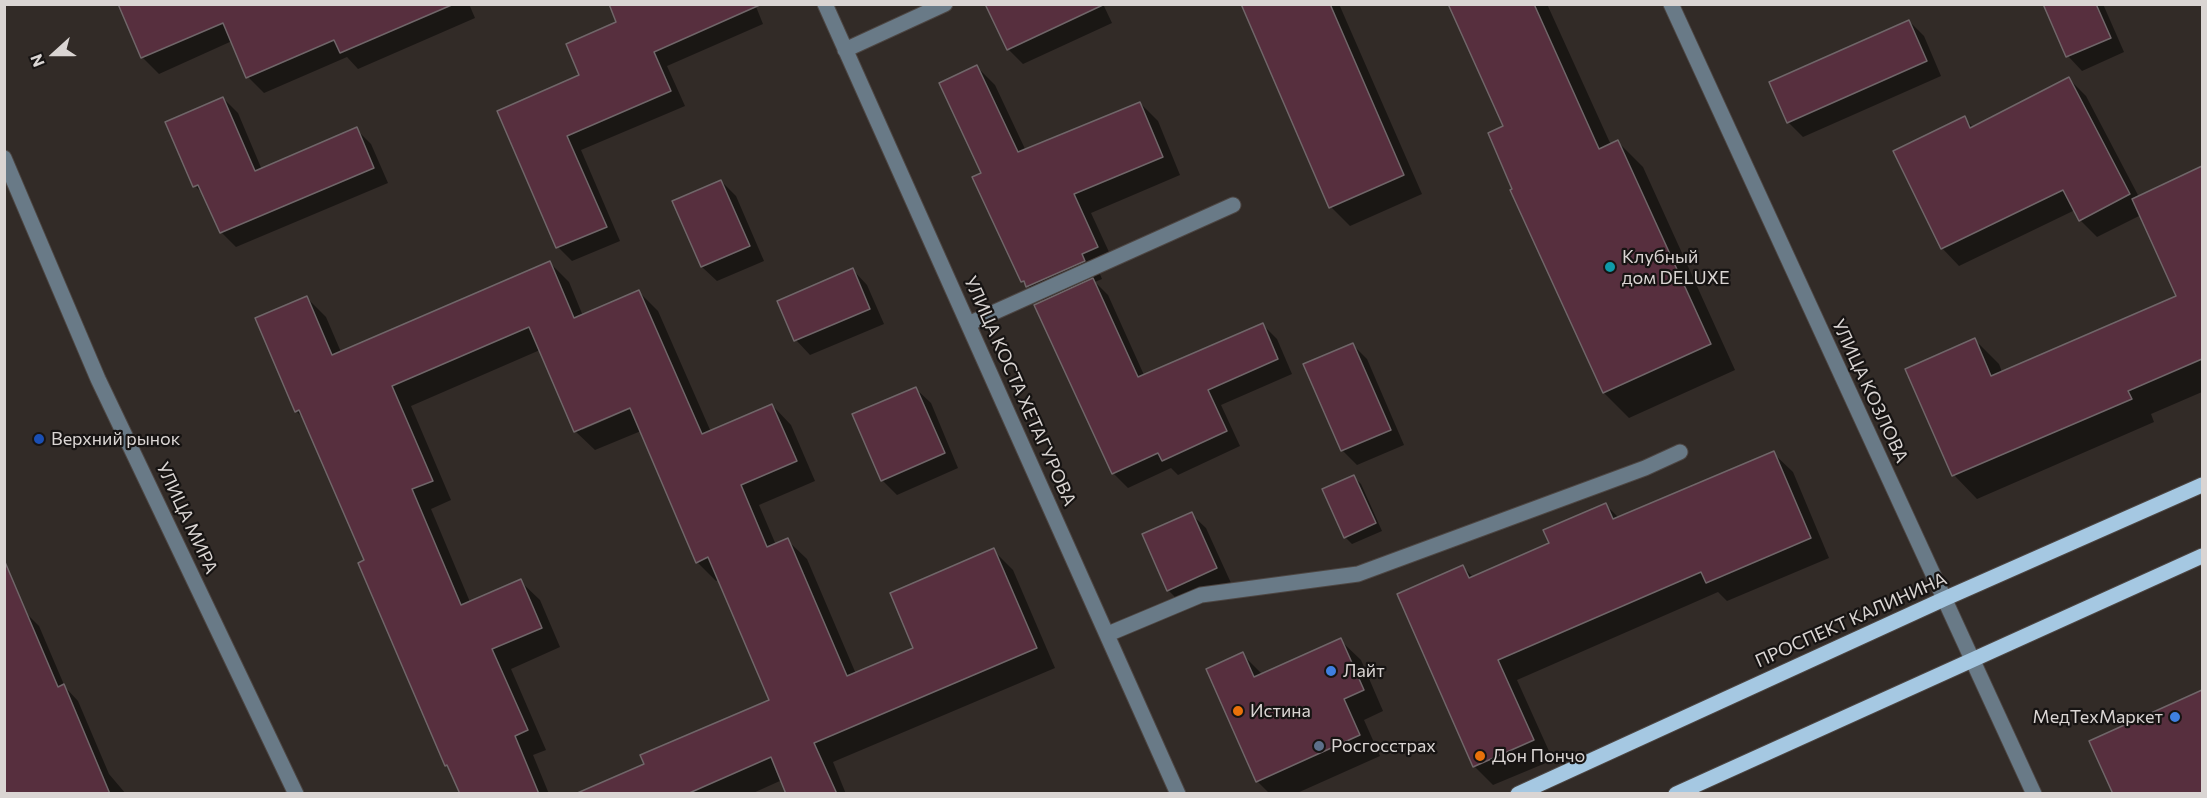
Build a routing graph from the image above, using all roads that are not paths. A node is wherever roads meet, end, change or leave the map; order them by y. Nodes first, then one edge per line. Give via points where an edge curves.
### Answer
1 (825, 4) edge
2 (945, 4) edge
3 (1671, 4) edge
4 (845, 50) junction
5 (4, 158) edge
6 (1233, 205) dead end
7 (968, 324) junction
8 (1680, 452) dead end
9 (2202, 485) edge
10 (2202, 556) edge
11 (1944, 599) junction
12 (1108, 634) junction
13 (1971, 660) junction
14 (296, 794) edge
15 (1178, 794) edge
16 (1518, 794) edge
17 (1676, 794) edge
18 (2034, 794) edge

1 - 4 street, УЛИЦА КОСТА ХЕТАГУРОВА
2 - 4 street
3 - 11 street, УЛИЦА КОЗЛОВА
4 - 7 street, УЛИЦА КОСТА ХЕТАГУРОВА
5 - 14 street, УЛИЦА МИРА via 98,380
6 - 7 street
7 - 12 street, УЛИЦА КОСТА ХЕТАГУРОВА
8 - 12 street via 1358,574 1201,595
9 - 11 main road, ПРОСПЕКТ КАЛИНИНА
10 - 13 main road
11 - 13 street, УЛИЦА КОЗЛОВА
11 - 16 main road, ПРОСПЕКТ КАЛИНИНА
12 - 15 street, УЛИЦА КОСТА ХЕТАГУРОВА
13 - 17 main road
13 - 18 street, УЛИЦА КОЗЛОВА

